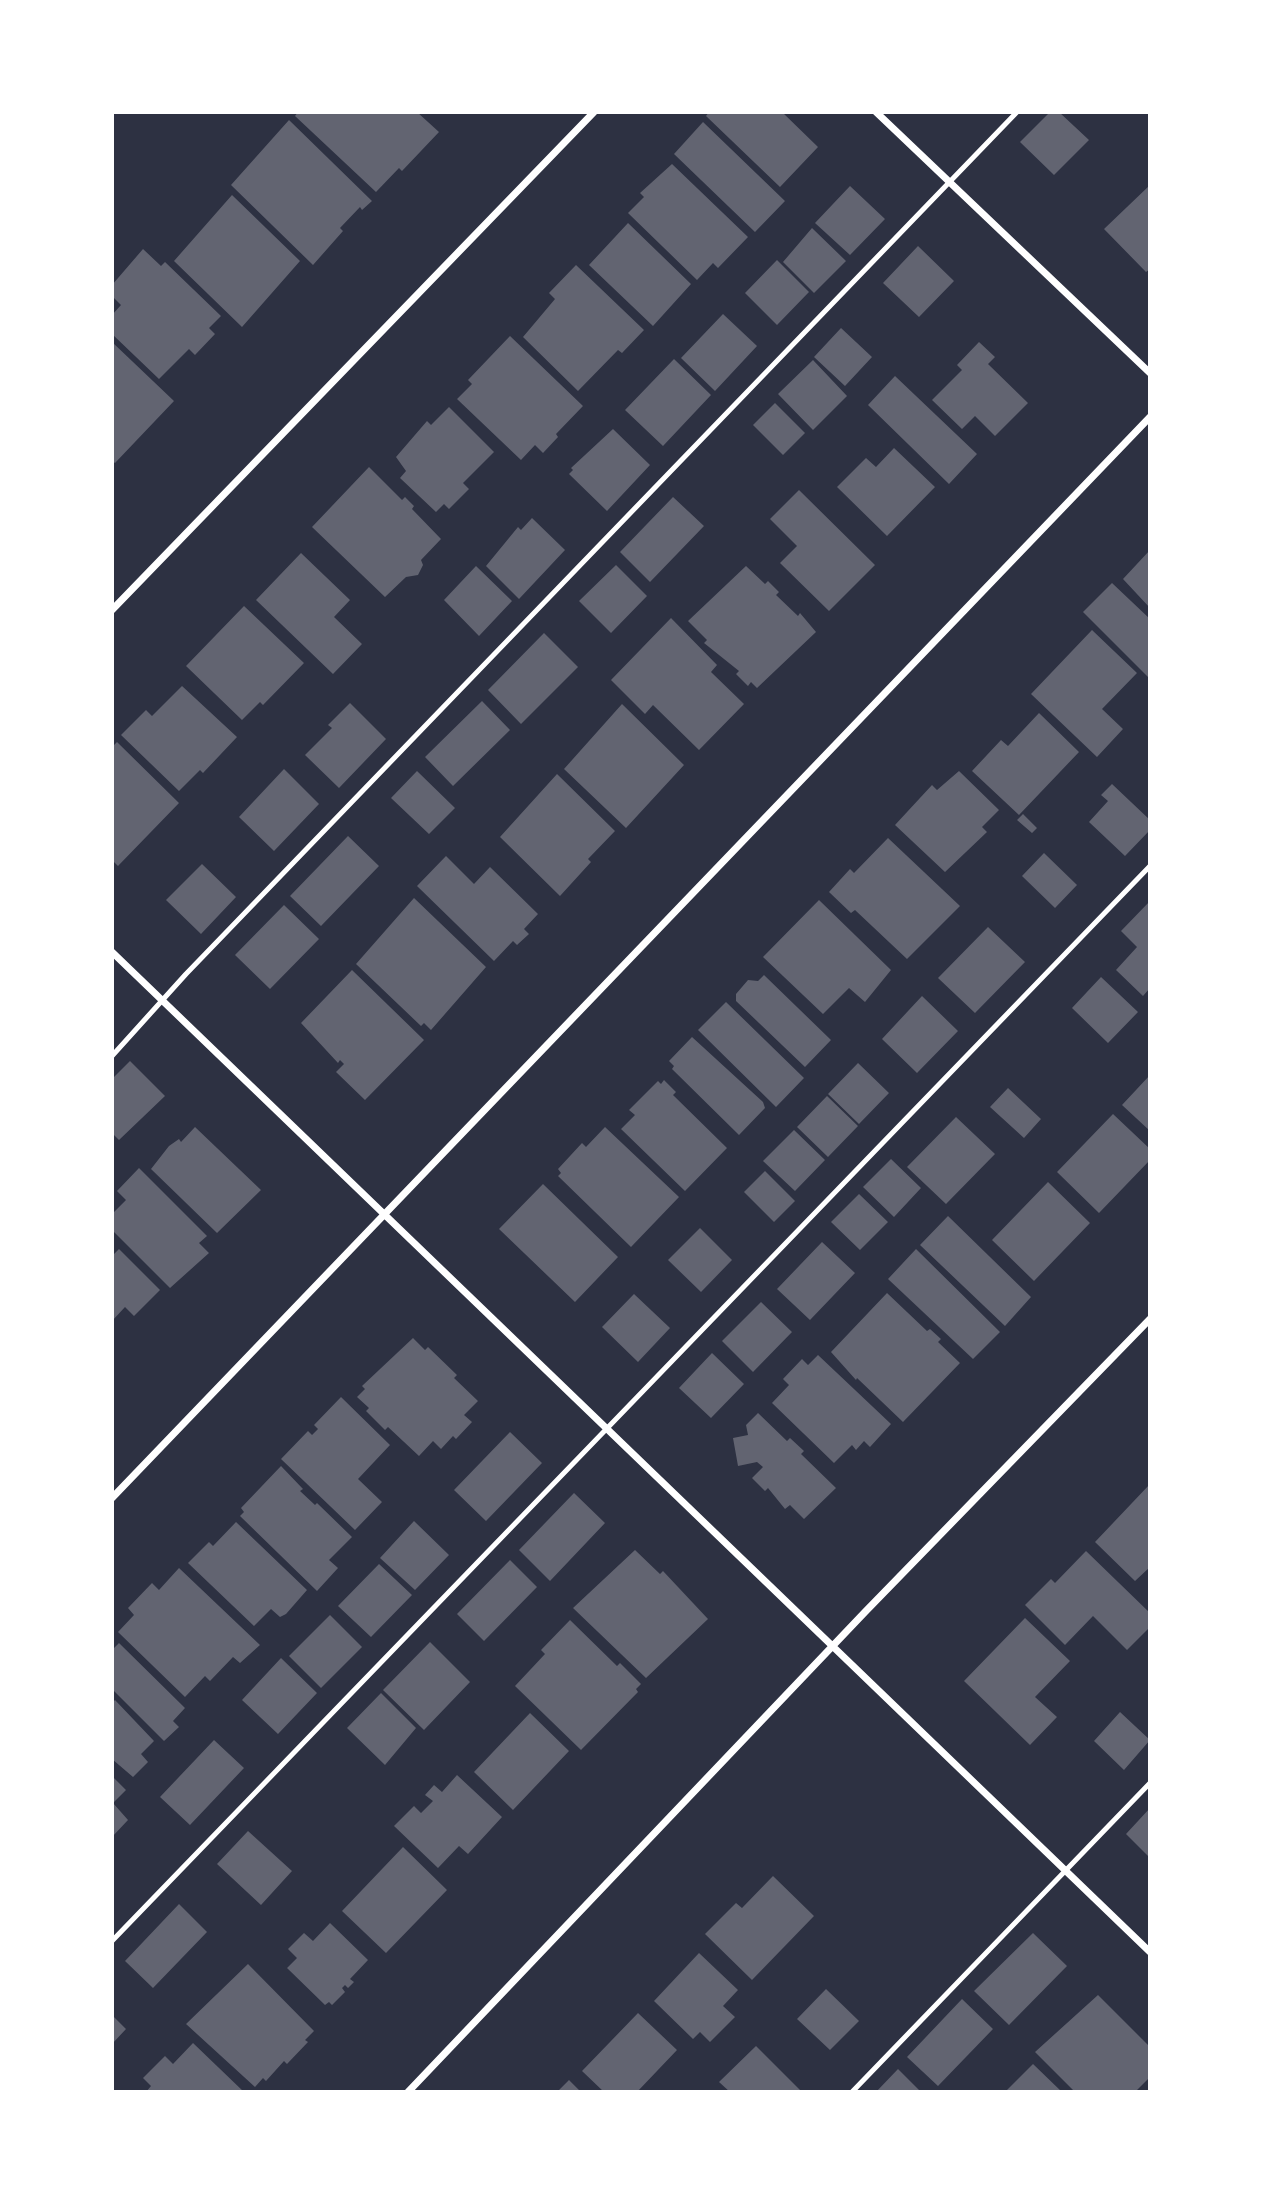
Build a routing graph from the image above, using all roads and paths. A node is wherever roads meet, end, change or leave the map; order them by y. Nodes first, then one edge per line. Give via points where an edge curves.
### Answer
1 (594, 112) edge
2 (876, 112) edge
3 (1017, 112) edge
4 (950, 183) junction
5 (1150, 373) edge
6 (1150, 417) edge
7 (112, 610) edge
8 (1150, 866) edge
9 (112, 952) edge
10 (163, 1001) junction
11 (112, 1056) edge
12 (385, 1216) junction
13 (1150, 1319) edge
14 (607, 1429) junction
15 (112, 1498) edge
16 (833, 1647) junction
17 (1150, 1783) edge
18 (1065, 1871) junction
19 (112, 1941) edge
20 (1150, 1952) edge
21 (408, 2092) edge
22 (852, 2092) edge

1 - 7 street
2 - 4 street
3 - 4 lane
4 - 5 street
4 - 10 lane
6 - 12 street
8 - 14 lane
9 - 10 street
10 - 11 lane
10 - 12 street
12 - 14 street
12 - 15 street
13 - 16 street
14 - 16 street
14 - 19 lane
16 - 18 street
16 - 21 street
17 - 18 lane
18 - 20 street
18 - 22 lane

